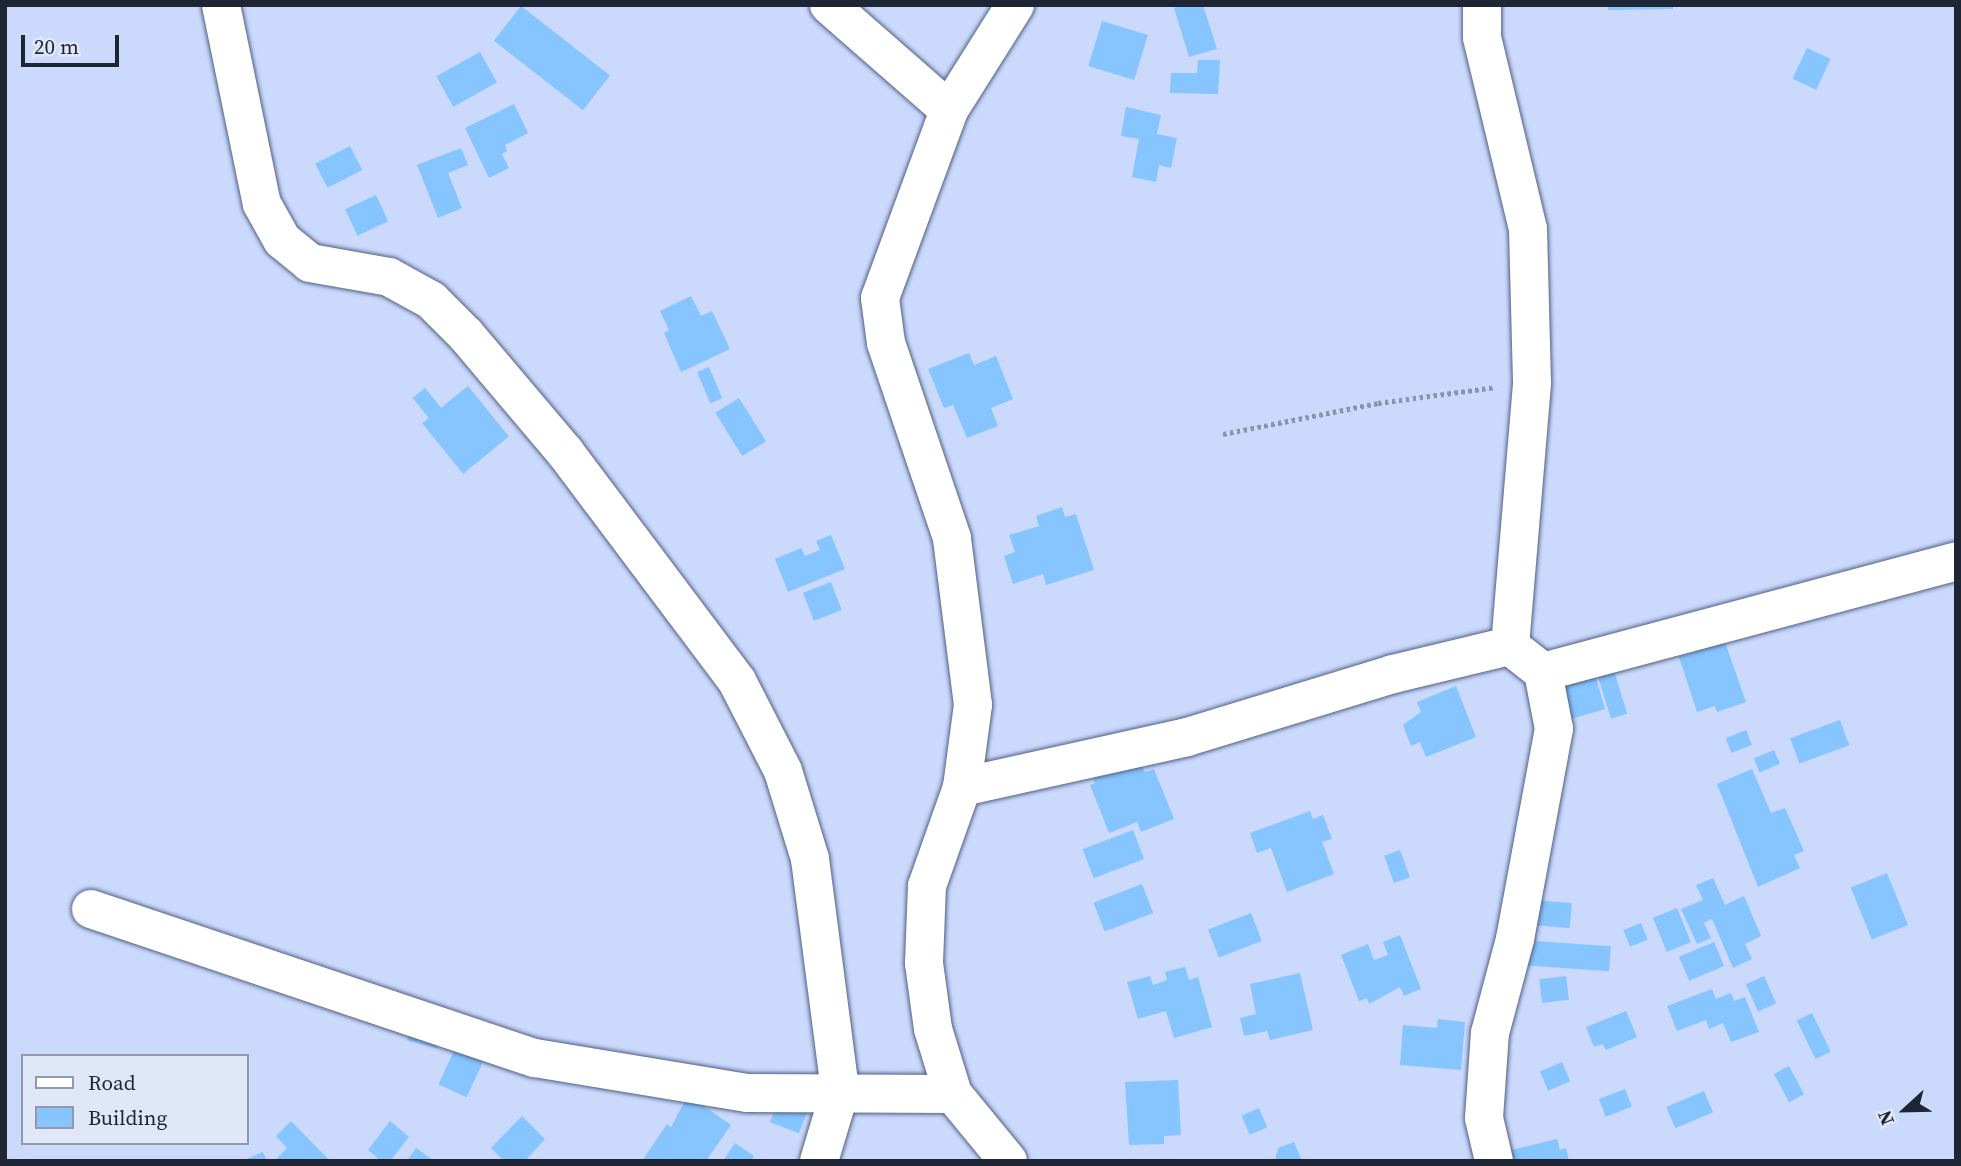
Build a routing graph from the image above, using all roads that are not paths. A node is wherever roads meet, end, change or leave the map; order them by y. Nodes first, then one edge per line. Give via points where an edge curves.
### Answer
1 (221, 5) edge
2 (830, 5) edge
3 (1015, 5) edge
4 (1482, 5) edge
5 (949, 110) junction
6 (1956, 561) edge
7 (1510, 646) junction
8 (1543, 672) junction
9 (962, 787) junction
10 (91, 909) dead end
11 (840, 1091) junction
12 (953, 1094) junction
13 (819, 1161) edge
14 (1008, 1161) edge
15 (1494, 1161) edge

1 - 11 street via 262,204 282,240 310,264 389,277 431,300 565,452 737,681 783,771 810,859
2 - 5 street
3 - 5 street
4 - 7 street via 1482,37 1528,229 1532,382
5 - 9 street via 880,298 886,343 952,538 973,705
6 - 8 street
7 - 8 street
7 - 9 street via 1393,674 1187,737
8 - 15 street via 1554,729 1515,939 1490,1033 1484,1118
9 - 12 street via 927,886 924,963 933,1028
10 - 11 street via 535,1058 747,1093
11 - 12 street via 884,1096
11 - 13 street
12 - 14 street

